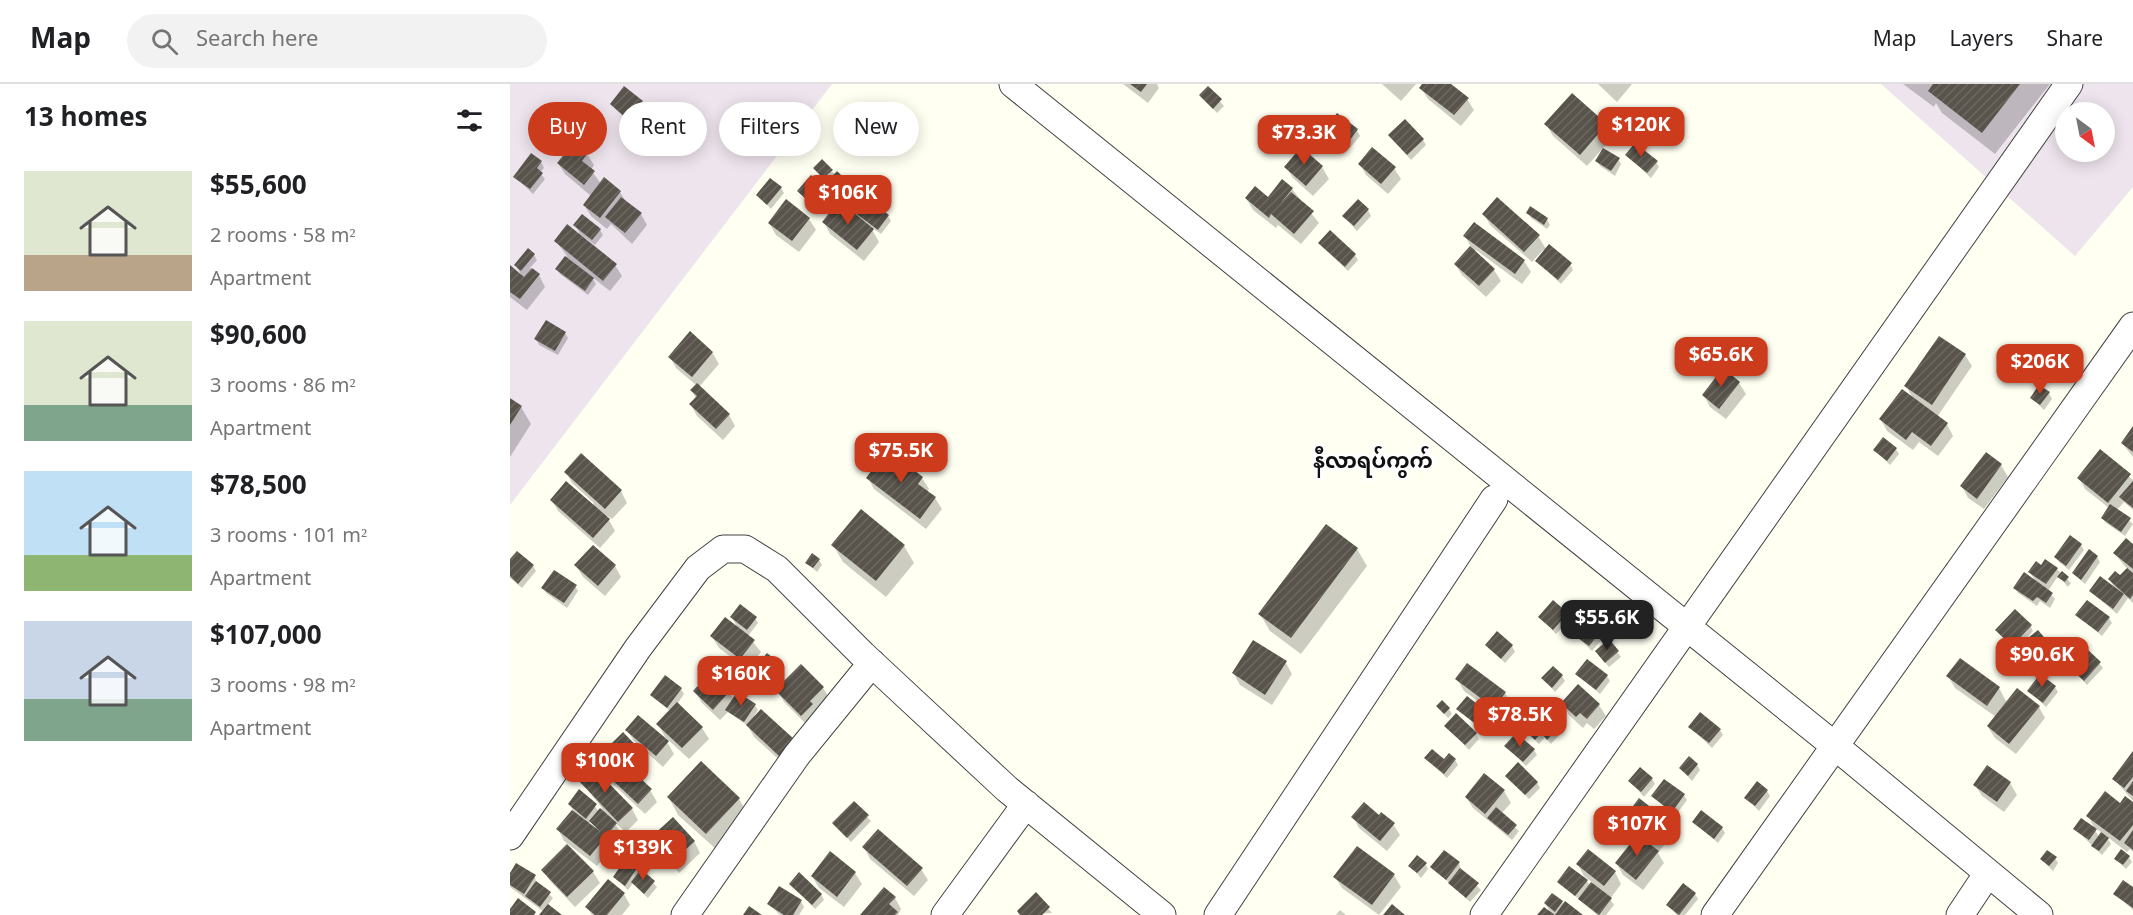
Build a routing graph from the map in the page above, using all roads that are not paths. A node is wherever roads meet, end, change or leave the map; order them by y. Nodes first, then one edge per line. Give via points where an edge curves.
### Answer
1 (1012, 84) edge
2 (2069, 84) edge
3 (2133, 326) edge
4 (1494, 499) dead end
5 (1687, 626) junction
6 (872, 663) junction
7 (1835, 746) junction
8 (1026, 804) junction
9 (510, 836) edge
10 (1988, 873) junction
11 (686, 915) edge
12 (945, 915) edge
13 (1162, 915) edge
14 (1218, 915) edge
15 (1484, 915) edge
16 (1715, 915) edge
17 (1960, 915) edge
18 (2039, 915) edge

1 - 5 street
2 - 5 street
3 - 7 street
4 - 14 street
5 - 7 street
5 - 15 street
6 - 8 street
6 - 9 street via 777,569 745,549 723,549 698,568 638,648
6 - 11 street via 797,755
7 - 10 street
7 - 16 street
8 - 12 street
8 - 13 street
10 - 17 street
10 - 18 street

